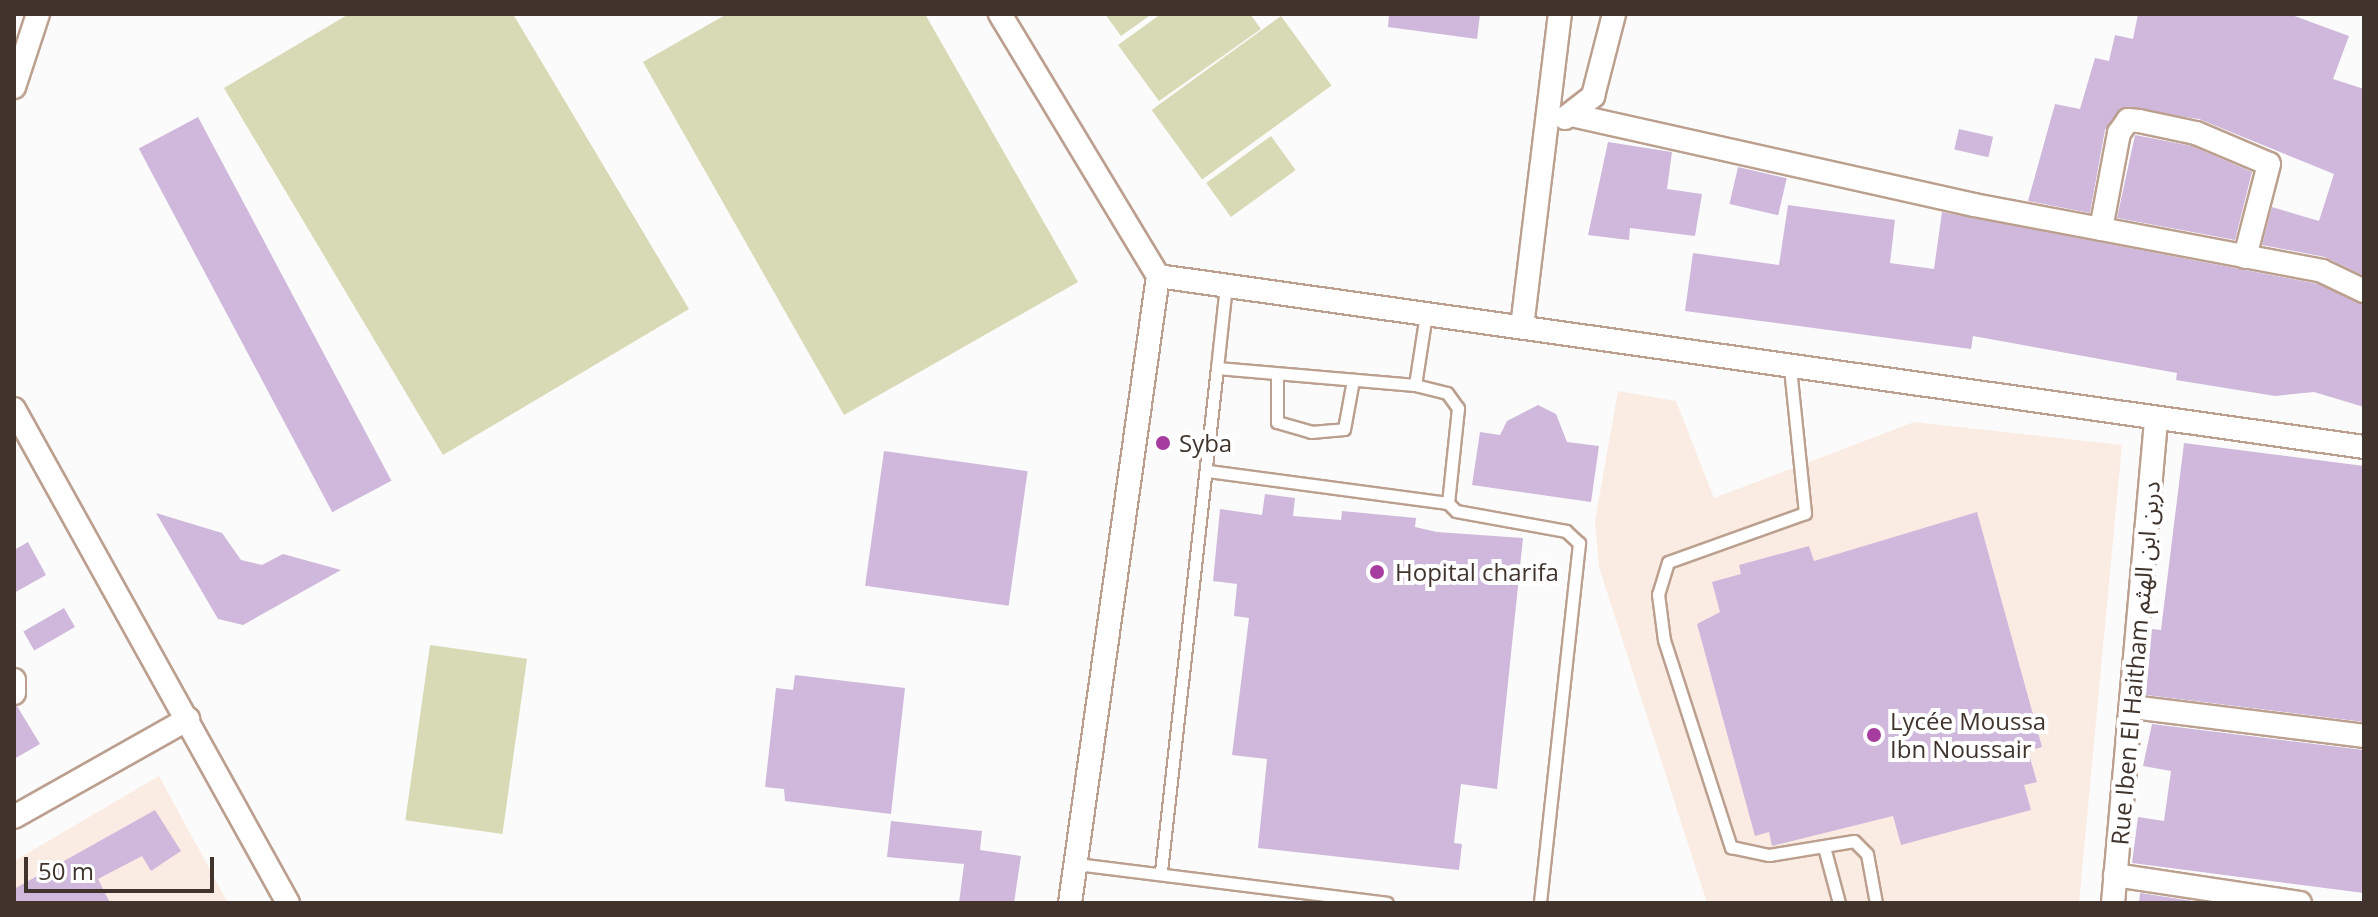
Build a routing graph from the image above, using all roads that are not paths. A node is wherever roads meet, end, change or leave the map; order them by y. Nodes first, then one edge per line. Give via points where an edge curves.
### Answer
1 (38, 14) edge
2 (1000, 14) edge
3 (1560, 14) edge
4 (1614, 14) edge
5 (14, 87) edge
6 (1576, 116) junction
7 (1544, 121) junction
8 (2101, 229) junction
9 (2245, 257) junction
10 (1158, 276) junction
11 (1226, 285) junction
12 (2364, 291) edge
13 (1426, 314) junction
14 (1522, 327) junction
15 (1217, 368) junction
16 (1790, 368) junction
17 (1277, 374) junction
18 (1353, 380) junction
19 (1415, 385) junction
20 (14, 409) edge
21 (2156, 423) junction
22 (2362, 440) edge
23 (1208, 471) junction
24 (1448, 503) junction
25 (14, 680) edge
26 (14, 693) edge
27 (2132, 707) junction
28 (188, 719) junction
29 (2364, 736) edge
30 (14, 817) edge
31 (1824, 847) junction
32 (1076, 864) junction
33 (1161, 871) junction
34 (2115, 875) junction
35 (288, 903) edge
36 (1070, 903) edge
37 (1387, 903) edge
38 (1540, 903) edge
39 (1839, 903) edge
40 (1876, 903) edge
41 (2113, 903) edge
42 (2300, 903) edge

1 - 5 street
2 - 10 street
3 - 7 street
4 - 6 street via 1593,96
6 - 7 street
6 - 8 street
7 - 14 street
8 - 9 street
8 - 9 street via 2119,133 2128,120 2139,121 2196,133 2269,164
9 - 12 street via 2322,271
10 - 11 street
10 - 32 street
11 - 13 street
11 - 15 lane
13 - 14 street
13 - 19 lane
14 - 16 street
15 - 17 lane
15 - 23 lane
16 - 21 street
16 - 31 lane via 1805,513 1668,562 1658,594 1668,655 1731,847 1769,855
17 - 18 lane
17 - 18 lane via 1277,422 1311,432 1344,429
18 - 19 lane
19 - 24 lane via 1447,393 1458,408
20 - 28 street
21 - 22 street
21 - 27 street, Rue Iben El Haitham دربن ابن الهثم
23 - 24 lane
23 - 33 lane
24 - 38 lane via 1468,518 1566,531 1579,543
25 - 26 street
27 - 29 street
27 - 34 street, Rue Iben El Haitham دربن ابن الهثم
28 - 30 street
28 - 35 street
31 - 39 lane
31 - 40 lane via 1860,844
32 - 33 lane
32 - 36 street
33 - 37 lane
34 - 41 street, Rue Iben El Haitham دربن ابن الهثم
34 - 42 street

